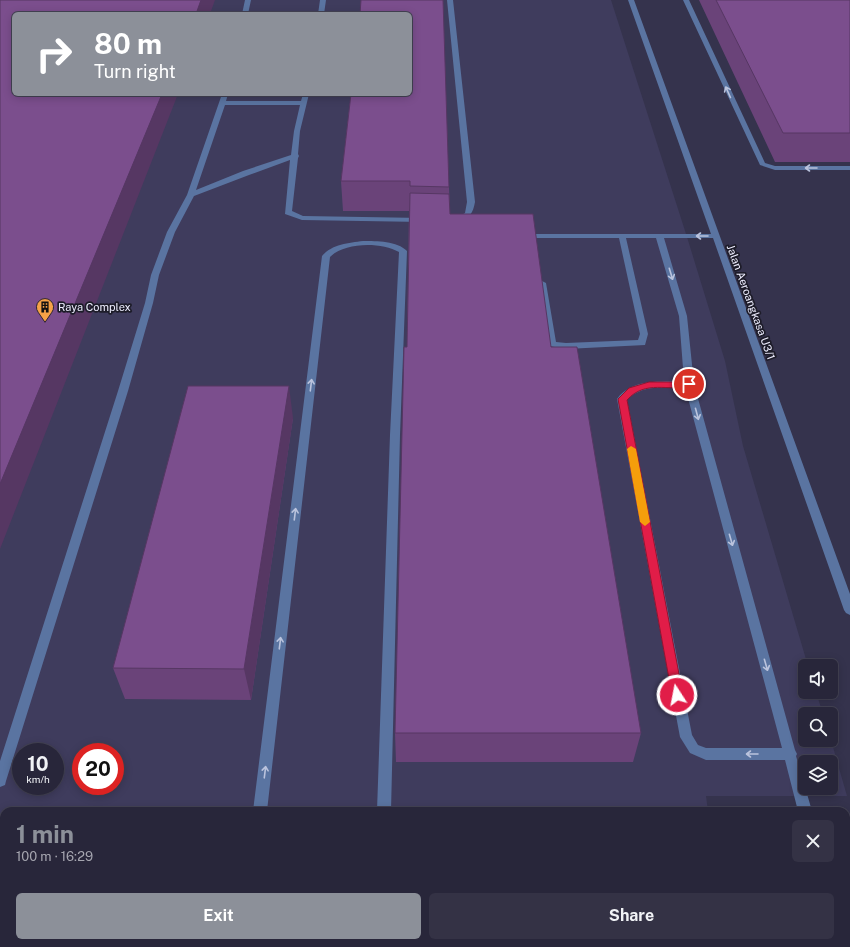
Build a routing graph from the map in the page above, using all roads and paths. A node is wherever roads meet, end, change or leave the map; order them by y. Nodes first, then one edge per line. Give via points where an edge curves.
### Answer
1 (248, 0) edge
2 (324, 0) edge
3 (450, 0) edge
4 (632, 0) edge
5 (686, 0) edge
6 (245, 12) edge
7 (321, 12) edge
8 (225, 96) edge
9 (306, 96) edge
10 (223, 103) junction
11 (304, 103) junction
12 (296, 156) junction
13 (850, 168) edge
14 (190, 195) junction
15 (435, 220) edge
16 (451, 220) edge
17 (533, 227) edge
18 (622, 236) junction
19 (659, 236) junction
20 (716, 236) junction
21 (541, 275) edge
22 (689, 384) junction
23 (850, 610) edge
24 (790, 754) junction
25 (0, 781) edge
26 (260, 807) edge
27 (384, 807) edge
28 (804, 807) edge

1 - 6 street
2 - 7 street
3 - 16 street via 471,202 470,212 465,218
4 - 20 street, Jalan Aeroangkasa U3/1
13 -> 5 street via 775,168 762,164
8 - 10 street
9 - 11 street
10 - 11 street
10 - 14 street
11 - 12 street via 297,132
12 - 14 street
12 - 15 street via 288,212 302,218
14 - 25 street via 155,275 123,390
17 - 18 street via 535,240
18 - 19 street
18 - 21 street via 644,334 642,343 566,346 552,344
20 -> 19 street
19 -> 22 street via 683,316
20 - 23 street, Jalan Aeroangkasa U3/1
22 -> 24 street
24 -> 22 street via 706,754 694,749 686,737 622,399 632,390 649,385
24 - 28 street
26 -> 27 street via 326,256 334,248 351,244 392,245 402,252

